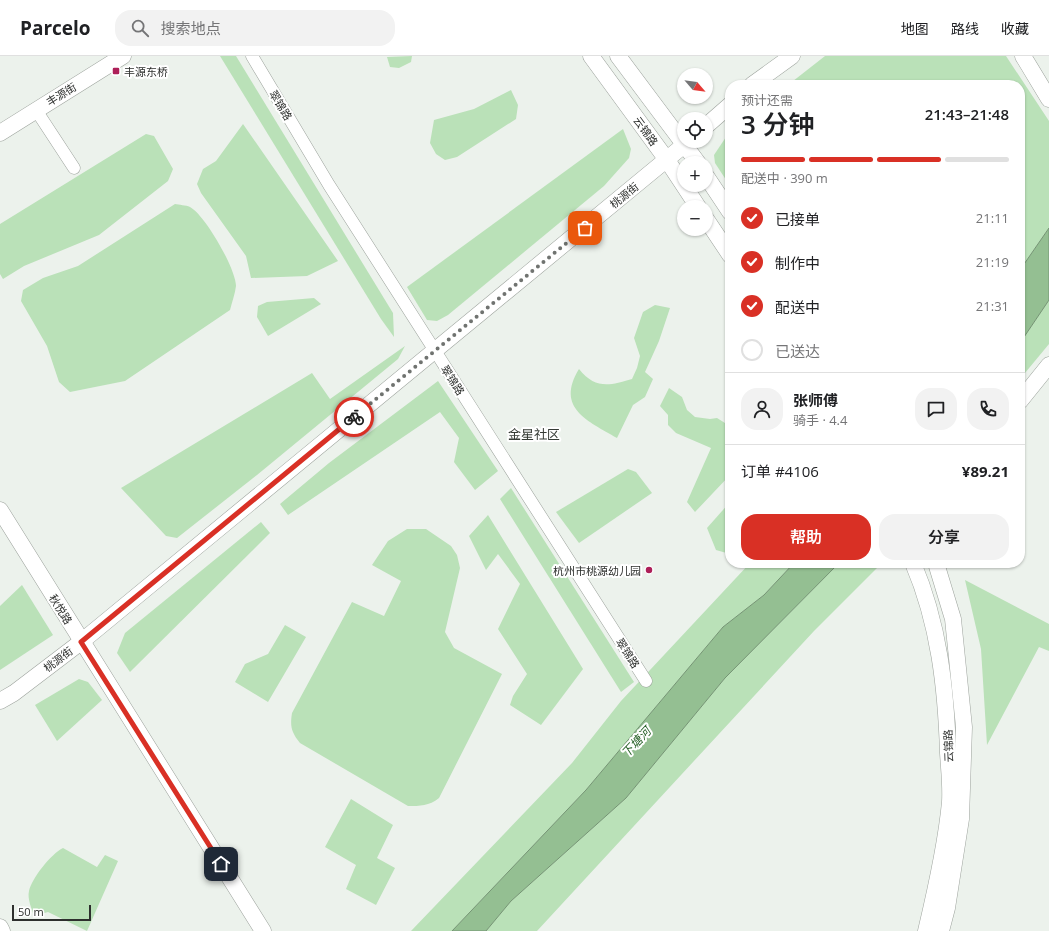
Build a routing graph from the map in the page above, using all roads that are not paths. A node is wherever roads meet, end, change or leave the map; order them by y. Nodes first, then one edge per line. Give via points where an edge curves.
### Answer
1 (122, 56) edge
2 (252, 56) edge
3 (590, 56) edge
4 (618, 56) edge
5 (792, 56) edge
6 (1023, 56) edge
7 (759, 80) edge
8 (1049, 99) edge
9 (725, 109) edge
10 (36, 110) junction
11 (713, 120) edge
12 (677, 130) edge
13 (0, 133) edge
14 (681, 148) edge
15 (667, 160) junction
16 (74, 168) dead end
17 (713, 186) edge
18 (693, 200) edge
19 (725, 204) edge
20 (713, 230) edge
21 (725, 248) edge
22 (434, 351) junction
23 (1049, 365) edge
24 (1025, 395) edge
25 (0, 510) edge
26 (915, 568) edge
27 (938, 568) edge
28 (81, 642) junction
29 (646, 681) dead end
30 (0, 701) edge
31 (0, 927) edge
32 (2, 931) edge
33 (263, 931) edge
34 (926, 931) edge
35 (941, 931) edge

1 - 10 street, 丰源街
2 - 22 street, 翠锦路 via 329,185
3 - 15 street, 云锦路
4 - 12 street, 云锦路
5 - 7 street
6 - 8 street
9 - 11 street
10 - 13 street, 丰源街
10 - 16 street
14 - 15 street, 桃源街
15 - 18 street, 云锦路
15 - 22 street, 桃源街
17 - 19 street
20 - 21 street
22 - 28 street, 桃源街
22 - 29 street, 翠锦路
23 - 24 street
25 - 28 street, 秋悦路
26 - 34 street, 云锦路 via 924,588 941,659 948,725 950,802
27 - 35 street, 云锦路 via 953,619 964,727 961,819
28 - 30 street, 桃源街
28 - 33 street, 秋悦路
31 - 32 street

